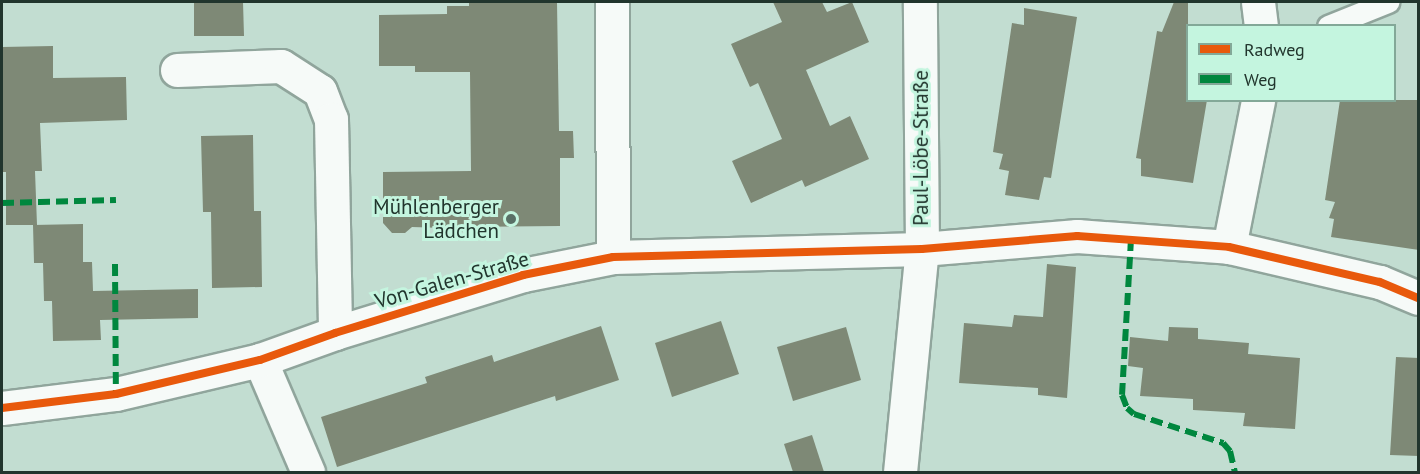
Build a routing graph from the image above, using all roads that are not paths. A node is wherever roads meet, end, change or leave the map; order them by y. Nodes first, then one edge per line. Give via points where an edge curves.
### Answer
1 (612, 2) edge
2 (920, 2) edge
3 (1258, 2) edge
4 (1388, 2) edge
5 (1261, 24) edge
6 (1333, 24) edge
7 (177, 70) dead end
8 (1258, 102) edge
9 (1229, 247) junction
10 (922, 249) junction
11 (613, 257) junction
12 (1419, 298) edge
13 (334, 333) junction
14 (260, 360) junction
15 (2, 408) edge
16 (308, 472) edge
17 (900, 472) edge

1 - 11 street
2 - 10 street, Paul-Löbe-Straße
3 - 5 street
4 - 6 lane
7 - 13 street via 281,66 320,91 331,119
8 - 9 street
9 - 10 street, Von-Galen-Straße via 1077,236
9 - 12 street, Von-Galen-Straße via 1380,282
10 - 11 street, Von-Galen-Straße
10 - 17 street, Paul-Löbe-Straße
11 - 13 street, Von-Galen-Straße via 523,275
13 - 14 street, Von-Galen-Straße
14 - 15 street, Von-Galen-Straße via 116,394
14 - 16 street

